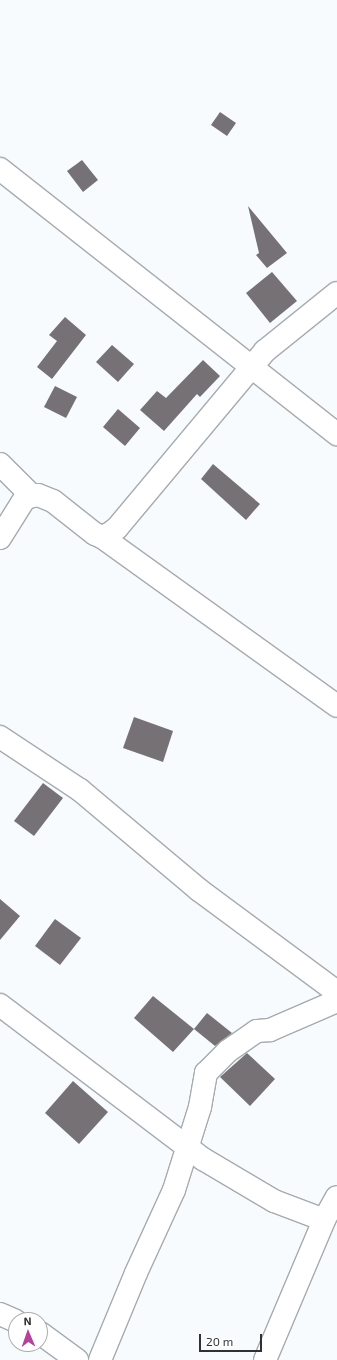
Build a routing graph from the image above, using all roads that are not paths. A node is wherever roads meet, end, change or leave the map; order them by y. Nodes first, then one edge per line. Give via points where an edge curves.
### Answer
1 (0, 169) edge
2 (337, 293) edge
3 (251, 366) junction
4 (337, 434) edge
5 (0, 464) edge
6 (31, 495) junction
7 (102, 537) junction
8 (0, 538) edge
9 (337, 706) edge
10 (0, 737) edge
11 (337, 992) edge
12 (337, 1001) edge
13 (0, 1005) edge
14 (187, 1147) junction
15 (337, 1197) edge
16 (324, 1220) junction
17 (48, 1339) edge
18 (78, 1360) edge
19 (100, 1360) edge
20 (265, 1360) edge

1 - 3 street
2 - 3 street via 265,351
3 - 4 street
3 - 7 street via 117,528
5 - 6 street
6 - 7 street via 46,497
6 - 8 street via 25,498
7 - 9 street
10 - 11 street via 80,790 199,890
12 - 14 street via 270,1030 257,1031 228,1051 206,1073 200,1107
13 - 14 street
14 - 16 street via 274,1201
14 - 19 street via 174,1190
15 - 16 street
16 - 20 street
17 - 18 street

